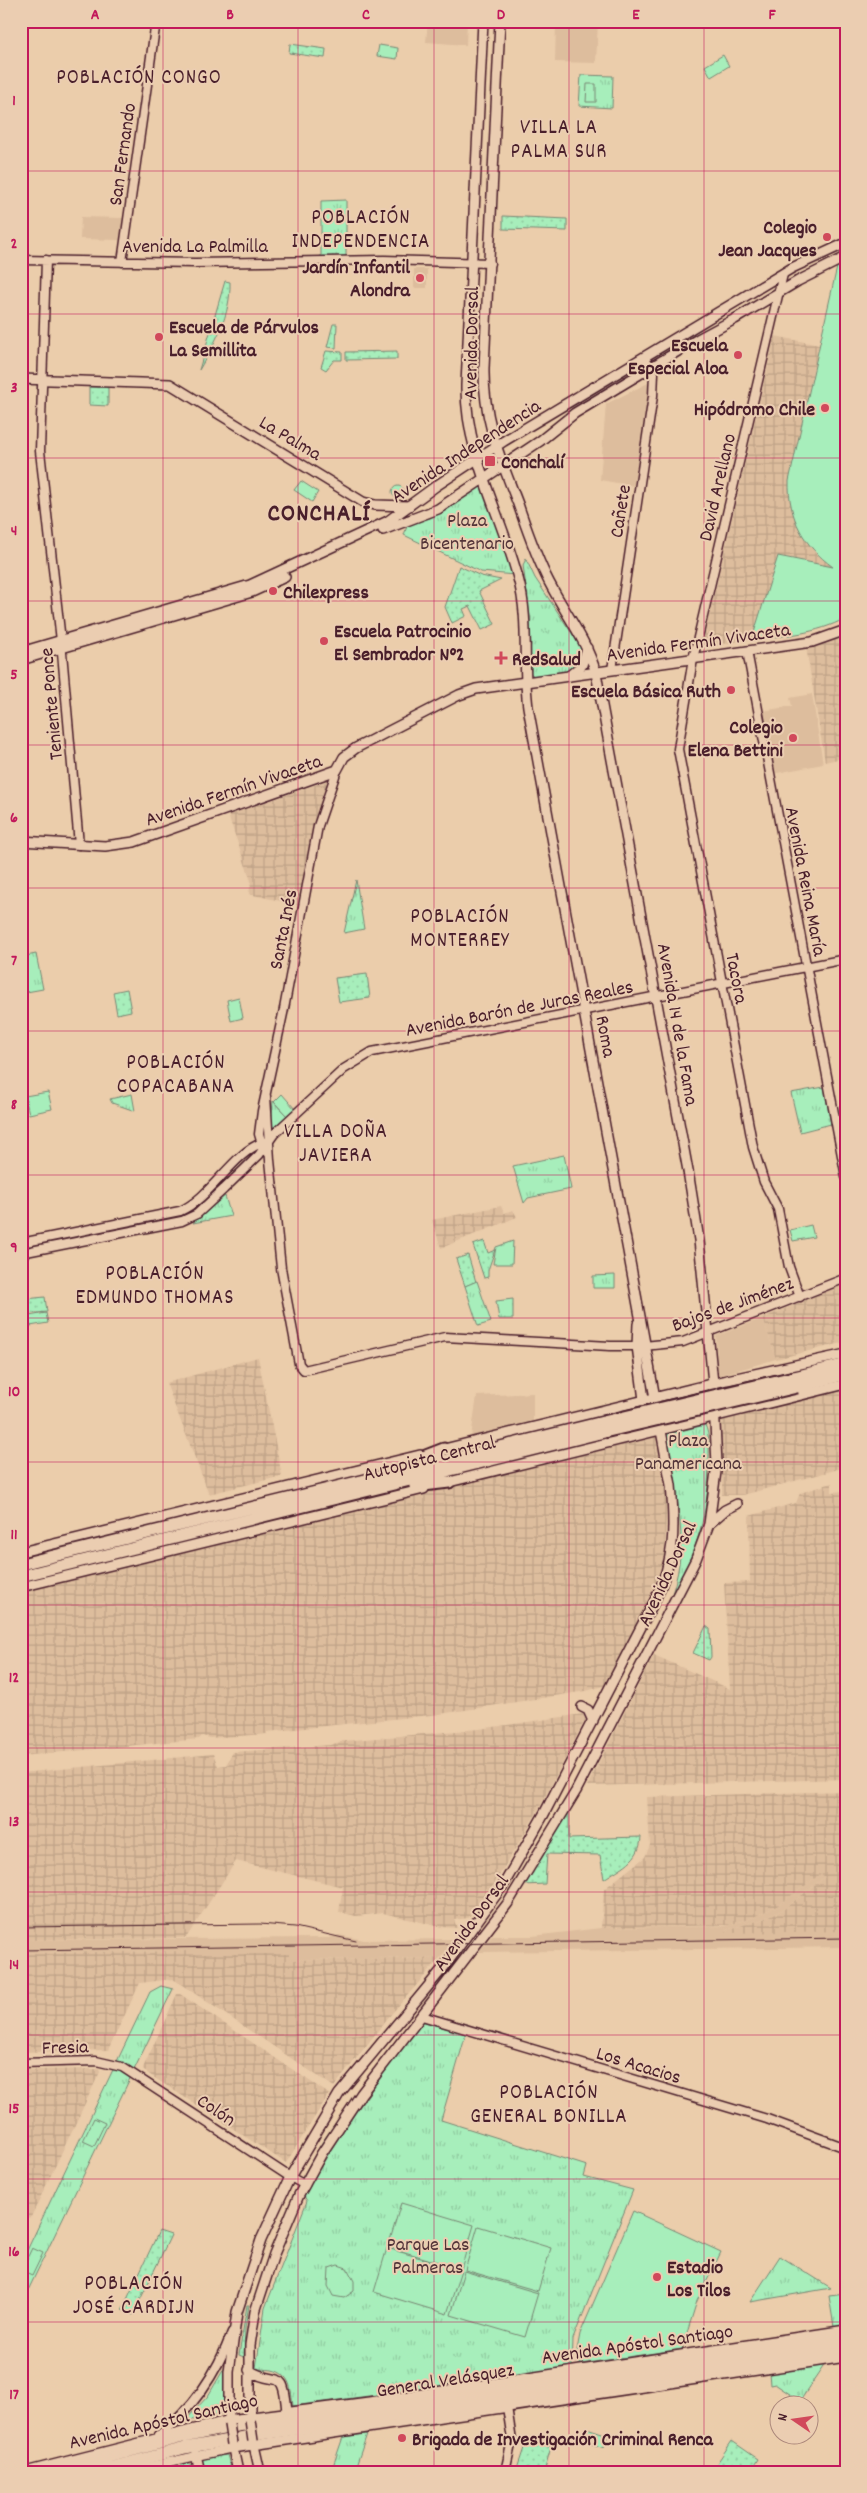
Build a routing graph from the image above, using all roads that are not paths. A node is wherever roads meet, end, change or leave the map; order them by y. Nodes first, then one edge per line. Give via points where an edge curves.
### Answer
1 (156, 21) edge
2 (483, 21) edge
3 (500, 21) edge
4 (846, 243) edge
5 (846, 257) edge
6 (21, 260) edge
7 (46, 260) junction
8 (122, 262) junction
9 (472, 262) junction
10 (490, 263) junction
11 (783, 274) junction
12 (778, 293) junction
13 (645, 358) junction
14 (651, 366) junction
15 (21, 379) edge
16 (44, 380) junction
17 (495, 447) junction
18 (477, 459) junction
19 (502, 464) junction
20 (484, 477) junction
21 (409, 506) junction
22 (846, 630) edge
23 (61, 645) junction
24 (587, 648) junction
25 (747, 651) junction
26 (21, 652) edge
27 (693, 659) junction
28 (21, 660) edge
29 (612, 670) junction
30 (596, 673) junction
31 (569, 676) junction
32 (525, 681) junction
33 (337, 770) junction
34 (21, 841) edge
35 (79, 845) junction
36 (846, 960) edge
37 (806, 968) junction
38 (723, 984) junction
39 (656, 997) junction
40 (584, 1011) junction
41 (266, 1096) junction
42 (269, 1140) junction
43 (262, 1146) junction
44 (270, 1160) junction
45 (846, 1177) edge
46 (180, 1211) junction
47 (186, 1219) junction
48 (21, 1243) edge
49 (21, 1253) edge
50 (846, 1278) edge
51 (800, 1297) junction
52 (708, 1333) junction
53 (641, 1346) junction
54 (846, 1354) edge
55 (846, 1364) edge
56 (302, 1369) joint
57 (754, 1374) junction
58 (846, 1374) edge
59 (795, 1382) junction
60 (713, 1383) junction
61 (846, 1384) edge
62 (654, 1398) junction
63 (644, 1400) junction
64 (761, 1404) junction
65 (715, 1416) junction
66 (603, 1427) junction
67 (660, 1429) junction
68 (444, 1449) junction
69 (364, 1480) junction
70 (449, 1482) junction
71 (367, 1492) junction
72 (736, 1504) dead end
73 (709, 1524) junction
74 (21, 1552) edge
75 (24, 1563) edge
76 (24, 1576) edge
77 (21, 1587) edge
78 (582, 1707) dead end
79 (593, 1721) junction
80 (408, 2013) junction
81 (422, 2016) junction
82 (21, 2063) edge
83 (110, 2063) joint
84 (846, 2148) edge
85 (290, 2177) junction
86 (305, 2184) junction
87 (234, 2328) junction
88 (846, 2330) edge
89 (846, 2338) edge
90 (752, 2344) junction
91 (846, 2349) edge
92 (846, 2357) edge
93 (686, 2361) junction
94 (707, 2369) junction
95 (249, 2370) junction
96 (265, 2376) junction
97 (553, 2382) junction
98 (461, 2388) junction
99 (249, 2389) junction
100 (615, 2391) junction
101 (508, 2407) junction
102 (287, 2412) junction
103 (250, 2418) junction
104 (229, 2422) junction
105 (156, 2437) junction
106 (253, 2442) junction
107 (233, 2446) junction
108 (196, 2455) junction
109 (49, 2469) edge
110 (22, 2472) edge
111 (94, 2472) edge
112 (124, 2472) edge
113 (200, 2472) edge
114 (238, 2472) edge
115 (260, 2472) edge
116 (505, 2472) edge

1 - 8 street, San Fernando
2 - 9 main road, Avenida Dorsal
3 - 10 main road, Avenida Dorsal
4 - 11 main road, Avenida Independencia
5 - 12 main road, Avenida Independencia
6 - 7 street, Avenida La Palmilla
7 - 8 street, Avenida La Palmilla
7 - 16 street, Teniente Ponce
8 - 9 street, Avenida La Palmilla
9 - 10 street, Avenida La Palmilla
9 - 18 main road, Avenida Dorsal via 466,396
10 - 17 main road, Avenida Dorsal via 484,386
11 - 12 street, David Arellano
11 - 13 main road, Avenida Independencia
12 - 14 main road, Avenida Independencia
12 - 27 street, David Arellano
13 - 14 street
13 - 17 main road, Avenida Independencia
14 - 19 main road, Avenida Independencia
14 - 29 street, Cañete via 653,396
15 - 16 main road, La Palma
16 - 21 main road, La Palma via 170,384 363,502
16 - 23 street, Teniente Ponce via 40,451
17 - 18 main road, Avenida Independencia
17 - 19 main road, Avenida Dorsal
18 - 20 main road, Avenida Dorsal
18 - 21 main road, Avenida Independencia
19 - 20 main road, Avenida Independencia
19 - 24 main road, Avenida Dorsal via 546,575
20 - 23 main road, Avenida Independencia via 430,514 397,523 257,591
20 - 32 main road, Avenida Dorsal via 521,590 525,617
21 - 23 main road, Avenida Independencia via 388,521 255,584
22 - 25 main road, Avenida Fermín Vivaceta via 812,642
23 - 26 main road, Avenida Independencia
23 - 28 main road, Avenida Independencia
23 - 35 street, Teniente Ponce
24 - 30 main road, Avenida Dorsal
24 - 31 main road via 582,665
25 - 27 main road, Avenida Fermín Vivaceta
25 - 37 street, Avenida Reina María
27 - 29 main road, Avenida Fermín Vivaceta
27 - 38 street, Tacora via 679,754
29 - 30 main road, Avenida Fermín Vivaceta
30 - 31 main road, Avenida Fermín Vivaceta
30 - 39 main road, Avenida 14 de la Fama
31 - 32 main road, Avenida Fermín Vivaceta
32 - 33 main road, Avenida Fermín Vivaceta via 459,695 351,750
32 - 40 main road, Roma
33 - 35 main road, Avenida Fermín Vivaceta via 134,842
33 - 41 street, Santa Inés via 318,826
34 - 35 main road, Avenida Fermín Vivaceta
36 - 37 street, Avenida Barón de Juras Reales
37 - 38 street, Avenida Barón de Juras Reales
37 - 45 street, Avenida Reina María
38 - 39 street, Avenida Barón de Juras Reales
38 - 51 street, Tacora via 753,1147 764,1182 778,1209 789,1267
39 - 40 street, Avenida Barón de Juras Reales
39 - 52 main road, Avenida 14 de la Fama via 693,1196
40 - 42 street, Avenida Barón de Juras Reales via 372,1052 344,1069
40 - 53 main road, Roma via 640,1317
41 - 42 street, Santa Inés
41 - 43 street, Santa Inés via 260,1124
42 - 43 street, Avenida Barón de Juras Reales
42 - 44 street, Santa Inés
43 - 44 street, Santa Inés
43 - 46 street, Avenida Barón de Juras Reales via 247,1153 193,1204
43 - 47 street, Avenida Barón de Juras Reales via 214,1199
44 - 56 street, Santa Inés via 281,1268
46 - 47 street
46 - 48 street, Avenida Barón de Juras Reales
47 - 49 street, Avenida Barón de Juras Reales
50 - 51 street, Bajos de Jiménez
51 - 52 street, Bajos de Jiménez
52 - 53 street, Bajos de Jiménez via 683,1342
52 - 60 main road, Avenida 14 de la Fama
53 - 56 street, Bajos de Jiménez via 445,1337 309,1370
53 - 62 main road, Roma
53 - 63 main road
54 - 57 main road
55 - 59 highway, Autopista Central
57 - 60 main road
57 - 64 main road via 766,1386 767,1394
58 - 59 highway, Autopista Central
59 - 66 highway, Autopista Central, bridge
60 - 62 main road
60 - 65 main road, Avenida Dorsal
61 - 64 main road
62 - 63 main road
62 - 67 main road, Avenida Dorsal
63 - 68 main road
64 - 65 main road
65 - 67 main road
65 - 73 main road, Avenida Dorsal via 716,1478
66 - 69 highway, Autopista Central
66 - 71 highway, Autopista Central
67 - 70 main road
67 - 79 main road, Avenida Dorsal via 674,1518 670,1562 655,1600
68 - 69 highway
68 - 74 main road
69 - 75 highway, Autopista Central
70 - 71 highway
70 - 77 main road
71 - 76 highway, Autopista Central
72 - 73 main road
73 - 81 main road, Avenida Dorsal via 676,1600 563,1813 504,1909
78 - 79 main road via 588,1710
79 - 80 main road, Avenida Dorsal via 504,1884 470,1934
80 - 81 main road
80 - 85 main road, Avenida Dorsal via 339,2094
81 - 84 street, Los Acacios via 767,2119
81 - 86 main road, Avenida Dorsal via 351,2109
82 - 83 street, Fresia
83 - 85 street, Colón via 135,2074
85 - 86 street, Colón
85 - 87 main road, Avenida Dorsal via 253,2261
86 - 95 main road, Avenida Dorsal via 259,2297 251,2332
87 - 104 main road, Avenida Dorsal via 229,2372
87 - 105 street, Avenida Dorsal via 204,2389
88 - 90 main road, Avenida Apóstol Santiago
89 - 93 highway, General Velásquez
90 - 93 highway
90 - 98 main road, Avenida Apóstol Santiago
91 - 94 highway, General Velásquez
92 - 100 main road, Avenida Apóstol Santiago
93 - 97 highway, General Velásquez
94 - 100 highway
94 - 111 highway, General Velásquez via 261,2434 177,2450
95 - 96 main road
95 - 99 main road, Avenida Dorsal
96 - 99 main road
96 - 102 main road via 276,2378 283,2386
97 - 98 highway
97 - 109 highway, General Velásquez via 246,2425
98 - 102 main road, Avenida Apóstol Santiago
99 - 103 main road, Avenida Dorsal
100 - 101 main road, Avenida Apóstol Santiago
101 - 106 main road, Avenida Apóstol Santiago
101 - 116 street via 512,2440
102 - 103 main road, Avenida Apóstol Santiago
103 - 104 main road, Avenida Apóstol Santiago
103 - 106 main road, Avenida Dorsal, bridge
104 - 105 street, Avenida Apóstol Santiago
104 - 107 main road, Avenida Dorsal, bridge
105 - 109 street, Avenida Apóstol Santiago
106 - 107 main road, Avenida Apóstol Santiago
106 - 115 main road, Avenida Dorsal
107 - 108 street, Avenida Apóstol Santiago
107 - 114 main road, Avenida Dorsal
108 - 112 street, Avenida Apóstol Santiago
108 - 113 main road
109 - 110 street, Avenida Apóstol Santiago

